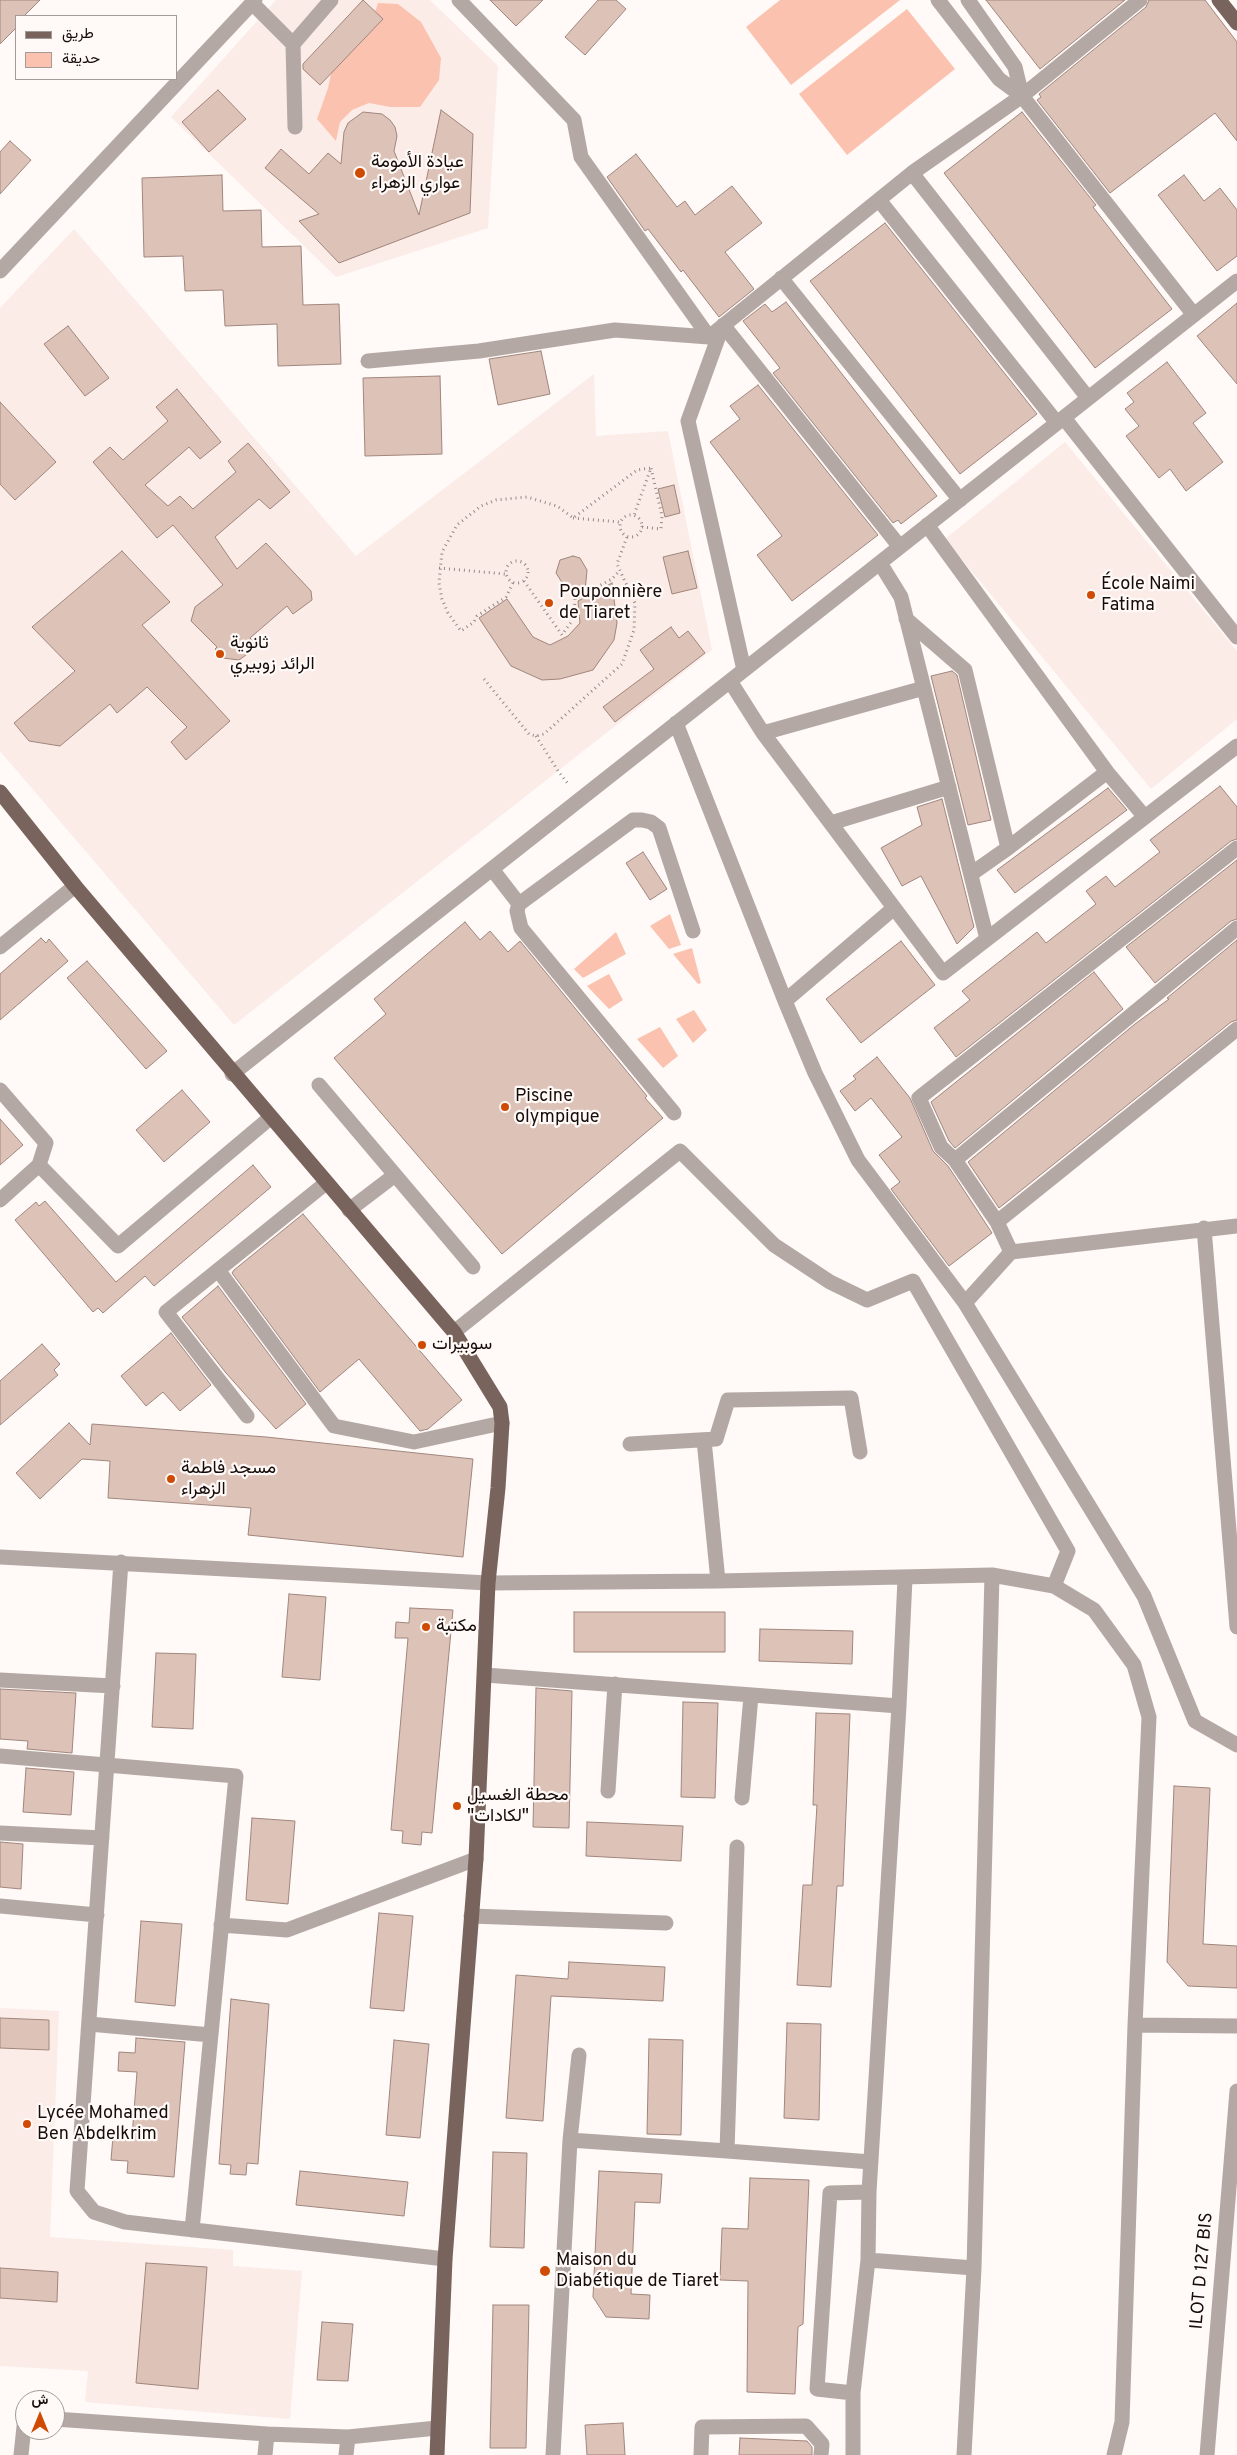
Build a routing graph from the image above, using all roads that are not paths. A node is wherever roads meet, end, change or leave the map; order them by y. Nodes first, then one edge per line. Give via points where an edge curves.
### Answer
1 (331, 0) edge
2 (459, 0) edge
3 (938, 0) edge
4 (968, 0) edge
5 (1140, 0) edge
6 (254, 1) edge
7 (1223, 1) edge
8 (1237, 23) edge
9 (293, 44) junction
10 (1022, 96) junction
11 (295, 127) dead end
12 (912, 173) junction
13 (879, 200) junction
14 (0, 271) edge
15 (782, 278) junction
16 (1237, 281) edge
17 (1194, 315) junction
18 (723, 325) junction
19 (709, 337) junction
20 (368, 361) dead end
21 (1088, 398) junction
22 (1061, 420) junction
23 (960, 500) junction
24 (927, 525) junction
25 (900, 547) junction
26 (880, 563) junction
27 (906, 619) junction
28 (1237, 637) edge
29 (744, 670) junction
30 (730, 681) junction
31 (924, 688) junction
32 (676, 723) junction
33 (763, 733) junction
34 (1237, 746) edge
35 (1107, 772) junction
36 (949, 787) junction
37 (0, 792) edge
38 (1144, 816) junction
39 (831, 824) junction
40 (1008, 848) junction
41 (1237, 848) edge
42 (492, 869) junction
43 (971, 874) junction
44 (75, 886) junction
45 (519, 904) junction
46 (894, 908) junction
47 (1237, 928) edge
48 (693, 931) dead end
49 (987, 939) junction
50 (0, 947) edge
51 (785, 1001) junction
52 (1237, 1029) edge
53 (232, 1074) junction
54 (319, 1085) dead end
55 (0, 1090) edge
56 (674, 1113) dead end
57 (270, 1118) junction
58 (955, 1160) junction
59 (39, 1165) junction
60 (395, 1175) junction
61 (326, 1183) junction
62 (0, 1200) edge
63 (348, 1210) junction
64 (997, 1222) junction
65 (1237, 1226) edge
66 (1204, 1228) junction
67 (1011, 1252) junction
68 (473, 1267) dead end
69 (218, 1270) junction
70 (964, 1303) junction
71 (454, 1332) junction
72 (247, 1416) dead end
73 (502, 1423) junction
74 (704, 1440) junction
75 (630, 1444) dead end
76 (860, 1452) dead end
77 (0, 1557) edge
78 (121, 1562) junction
79 (992, 1576) junction
80 (905, 1578) junction
81 (718, 1581) junction
82 (488, 1583) junction
83 (1054, 1586) junction
84 (1237, 1627) edge
85 (484, 1674) junction
86 (0, 1680) edge
87 (615, 1684) junction
88 (113, 1686) junction
89 (751, 1696) junction
90 (900, 1706) junction
91 (1237, 1745) edge
92 (0, 1756) edge
93 (107, 1764) junction
94 (608, 1791) dead end
95 (742, 1798) dead end
96 (0, 1833) edge
97 (102, 1838) junction
98 (737, 1847) dead end
99 (476, 1859) junction
100 (0, 1906) edge
101 (97, 1915) junction
102 (471, 1916) junction
103 (666, 1923) dead end
104 (221, 1925) junction
105 (89, 2024) junction
106 (1135, 2025) junction
107 (1237, 2026) edge
108 (211, 2035) junction
109 (579, 2055) dead end
110 (1237, 2091) edge
111 (570, 2140) junction
112 (727, 2151) junction
113 (871, 2162) junction
114 (869, 2192) junction
115 (192, 2230) junction
116 (445, 2259) junction
117 (868, 2260) junction
118 (974, 2268) junction
119 (854, 2393) junction
120 (65, 2420) edge
121 (437, 2428) junction
122 (267, 2434) junction
123 (348, 2437) junction
124 (23, 2440) edge
125 (21, 2455) edge
126 (265, 2455) edge
127 (346, 2455) edge
128 (437, 2455) edge
129 (553, 2455) edge
130 (701, 2455) edge
131 (821, 2455) edge
132 (853, 2455) edge
133 (964, 2455) edge
134 (1114, 2455) edge
135 (1207, 2455) edge

1 - 9 street
2 - 19 street via 574,120 581,157
3 - 10 street via 999,79
4 - 10 street via 1015,67
5 - 10 street
6 - 9 street
6 - 14 street
7 - 8 main road
9 - 11 street
10 - 12 street
10 - 17 street
12 - 13 street
12 - 21 street
13 - 15 street
13 - 22 street
15 - 18 street
15 - 23 street
16 - 17 street
17 - 21 street
18 - 19 street
18 - 25 street
18 - 29 street via 688,421
19 - 20 street via 615,330 479,351
21 - 22 street
22 - 23 street
22 - 28 street
23 - 24 street
24 - 25 street
24 - 35 street
25 - 26 street
26 - 27 street via 901,597
26 - 29 street
27 - 31 street
27 - 40 street via 964,670
29 - 30 street
30 - 32 street
30 - 33 street
31 - 33 street
31 - 36 street
32 - 42 street
32 - 51 street
33 - 39 street
34 - 38 street
35 - 38 street
35 - 40 street
36 - 39 street
36 - 43 street
37 - 44 main road
38 - 49 street
39 - 46 street
40 - 43 street
41 - 58 street via 919,1098 941,1147
42 - 45 street
42 - 53 street
43 - 49 street
44 - 50 street
44 - 53 main road
45 - 48 street via 633,820 642,820 659,828
45 - 56 street via 521,928
46 - 49 street via 944,973
46 - 51 street
47 - 58 street
51 - 70 street via 815,1073 858,1160
52 - 64 street
53 - 57 main road
54 - 60 street
55 - 59 street via 46,1143
57 - 59 street via 118,1246
57 - 61 main road
58 - 64 street
59 - 62 street
60 - 63 street
60 - 68 street
61 - 63 main road
61 - 69 street
63 - 71 main road
64 - 67 street
65 - 66 street
66 - 67 street
66 - 84 street
67 - 70 street
69 - 72 street via 166,1312
69 - 73 street via 334,1426 414,1442
70 - 91 street via 1144,1596 1195,1720
71 - 73 main road via 500,1407
71 - 83 street via 680,1151 774,1245 830,1282 867,1300 913,1281 1068,1551
73 - 82 main road
74 - 75 street
74 - 76 street via 716,1439 728,1400 851,1398
74 - 81 street
77 - 78 street
78 - 82 street
78 - 88 street
79 - 80 street
79 - 83 street
79 - 118 street
80 - 81 street
80 - 90 street
81 - 82 street
82 - 85 main road
83 - 106 street via 1094,1610 1134,1665 1149,1717
85 - 87 street
85 - 99 main road
86 - 88 street
87 - 89 street
87 - 94 street
88 - 93 street
89 - 90 street
89 - 95 street
90 - 113 street
92 - 93 street
93 - 97 street
93 - 104 street via 236,1776
96 - 97 street
97 - 101 street
98 - 112 street
99 - 102 main road
99 - 104 street via 287,1930
100 - 101 street
101 - 105 street
102 - 103 street
102 - 116 main road
104 - 108 street
105 - 108 street
105 - 115 street via 77,2191 94,2212 125,2222
106 - 107 street
106 - 134 street via 1122,2422
108 - 115 street
109 - 111 street
110 - 135 street, ILOT D 127 BIS
111 - 112 street
111 - 129 street
112 - 113 street
113 - 114 street
114 - 117 street
114 - 119 street via 830,2193 817,2389
115 - 116 street
116 - 121 main road
117 - 118 street
117 - 119 street
118 - 133 street
119 - 132 street
120 - 122 street
121 - 123 street
121 - 128 main road
122 - 123 street
122 - 126 street
123 - 127 street
124 - 125 street
130 - 131 street via 702,2427 806,2426 822,2444

